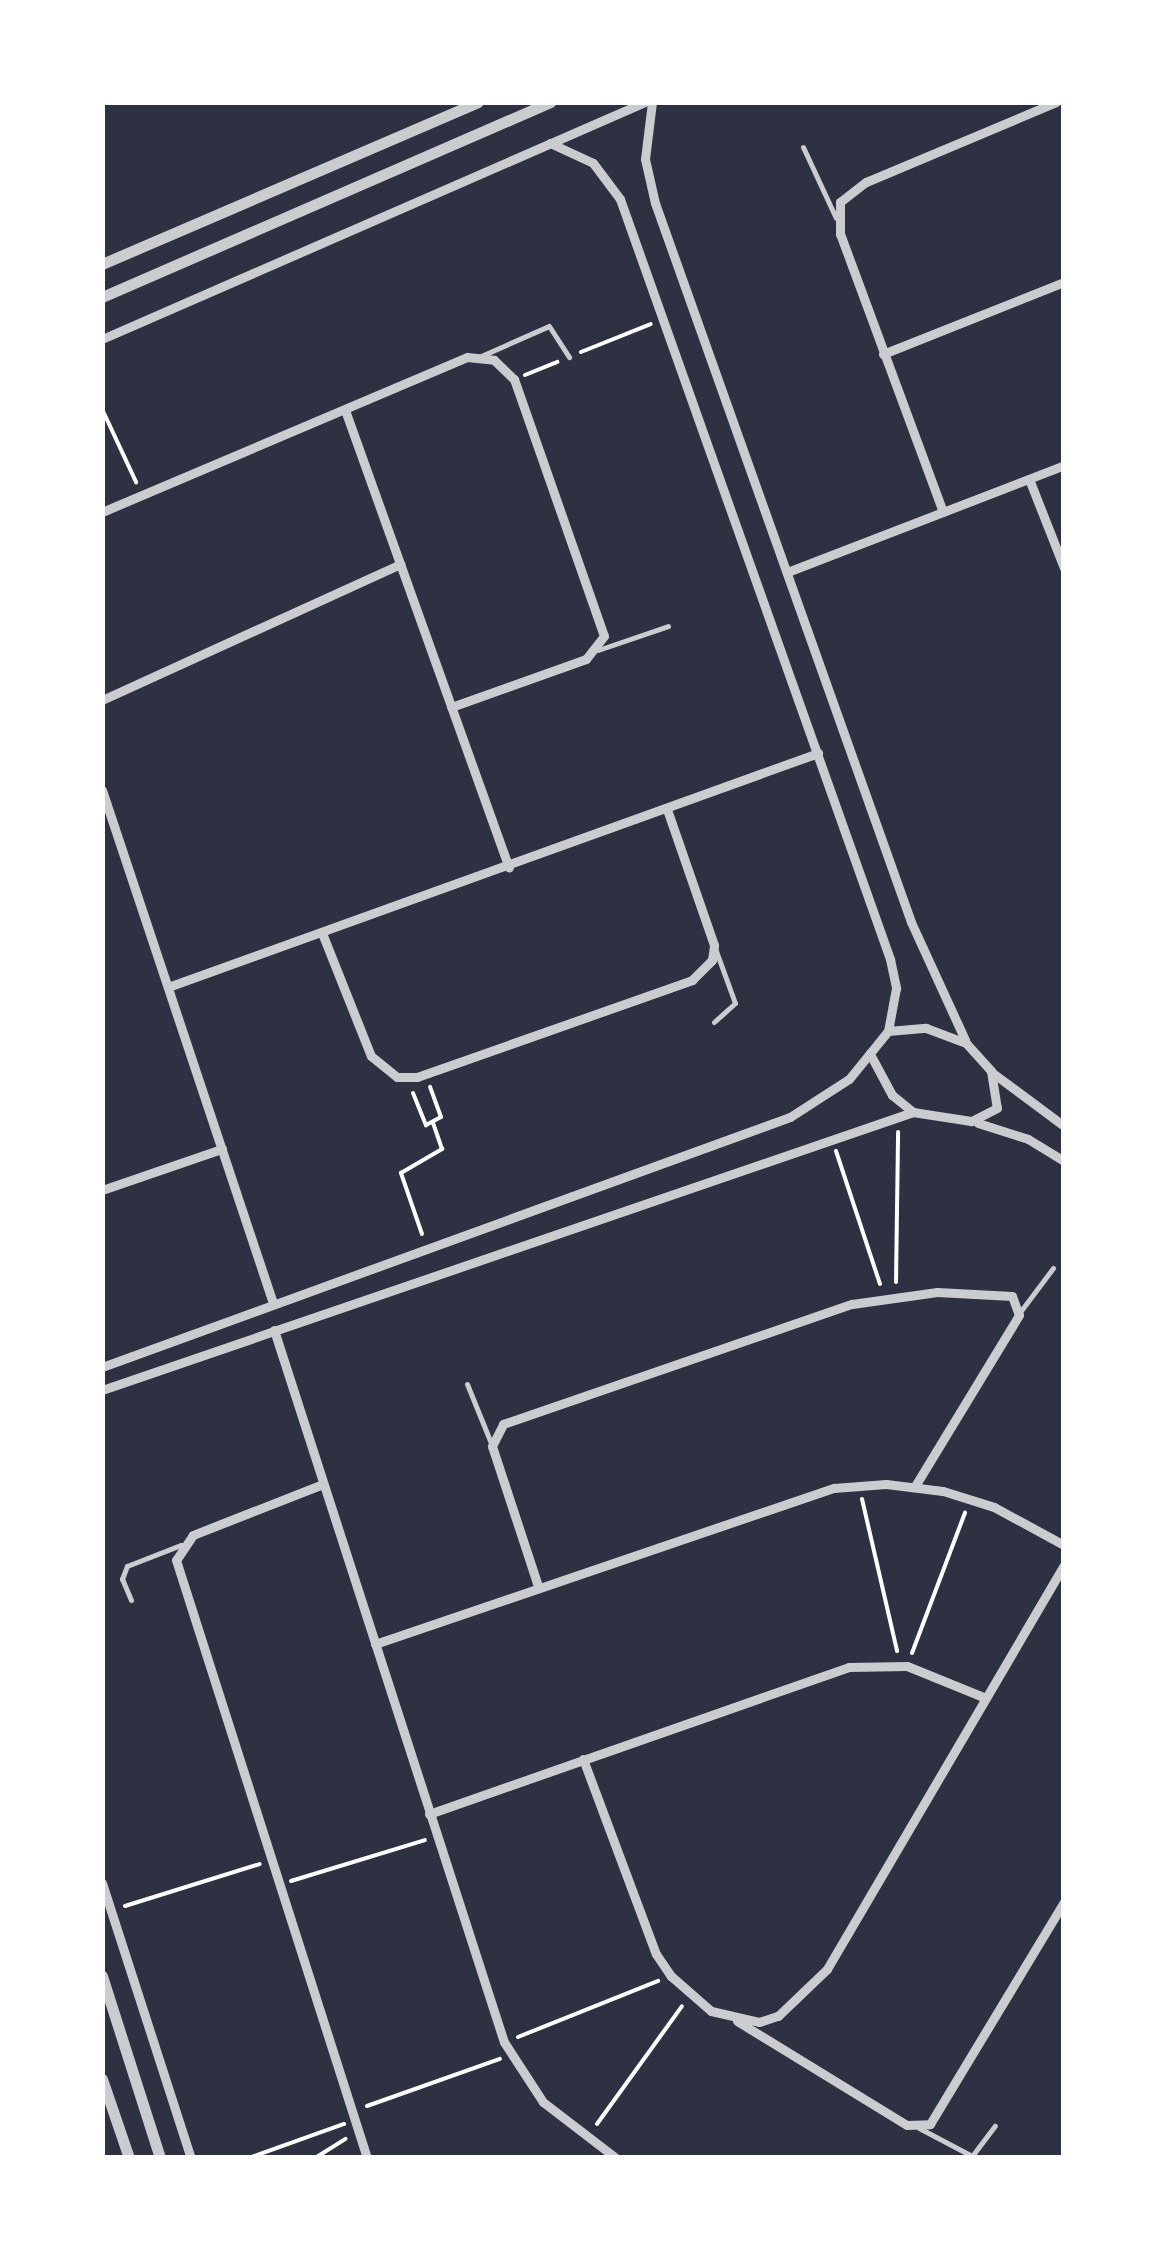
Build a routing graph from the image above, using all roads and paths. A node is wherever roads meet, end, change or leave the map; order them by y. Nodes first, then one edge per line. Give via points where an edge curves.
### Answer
1 (478, 102) edge
2 (550, 102) edge
3 (649, 102) edge
4 (1056, 102) edge
5 (550, 142) junction
6 (803, 147) dead end
7 (836, 218) junction
8 (102, 264) edge
9 (1064, 282) edge
10 (102, 298) edge
11 (664, 319) junction
12 (102, 339) edge
13 (883, 354) junction
14 (481, 356) junction
15 (569, 357) junction
16 (514, 379) junction
17 (102, 408) edge
18 (345, 410) junction
19 (1064, 465) edge
20 (1029, 479) junction
21 (142, 495) junction
22 (102, 512) edge
23 (944, 512) junction
24 (400, 564) junction
25 (1064, 568) edge
26 (790, 571) junction
27 (668, 626) dead end
28 (598, 650) junction
29 (102, 700) edge
30 (451, 707) junction
31 (818, 753) junction
32 (102, 790) edge
33 (668, 809) junction
34 (509, 868) junction
35 (322, 933) junction
36 (714, 946) junction
37 (168, 987) junction
38 (714, 1022) dead end
39 (888, 1031) junction
40 (966, 1043) junction
41 (870, 1054) junction
42 (991, 1071) junction
43 (425, 1074) junction
44 (408, 1079) junction
45 (913, 1112) junction
46 (898, 1117) junction
47 (971, 1121) junction
48 (433, 1123) junction
49 (1064, 1126) edge
50 (832, 1137) junction
51 (222, 1149) junction
52 (1064, 1161) edge
53 (102, 1190) edge
54 (426, 1248) junction
55 (1053, 1268) dead end
56 (890, 1297) junction
57 (274, 1303) junction
58 (1019, 1315) junction
59 (274, 1330) junction
60 (102, 1367) edge
61 (467, 1384) dead end
62 (102, 1390) edge
63 (492, 1446) junction
64 (323, 1484) junction
65 (858, 1485) junction
66 (914, 1486) junction
67 (971, 1499) junction
68 (181, 1545) junction
69 (1064, 1545) edge
70 (1064, 1565) edge
71 (538, 1586) junction
72 (131, 1600) dead end
73 (375, 1644) junction
74 (904, 1665) junction
75 (986, 1698) junction
76 (583, 1759) junction
77 (429, 1814) junction
78 (436, 1836) junction
79 (269, 1861) junction
80 (102, 1882) edge
81 (277, 1885) junction
82 (1064, 1902) edge
83 (112, 1910) junction
84 (102, 1976) edge
85 (671, 1976) junction
86 (689, 1996) junction
87 (734, 2020) junction
88 (504, 2042) junction
89 (511, 2055) junction
90 (102, 2079) edge
91 (352, 2122) junction
92 (996, 2126) dead end
93 (919, 2128) junction
94 (586, 2140) junction
95 (129, 2158) edge
96 (160, 2158) edge
97 (191, 2158) edge
98 (249, 2158) edge
99 (316, 2158) edge
100 (368, 2158) edge
101 (616, 2158) edge

1 - 8 street
2 - 10 street
3 - 5 street
3 - 26 street via 648,181
4 - 7 street via 850,188
5 - 11 street via 574,151 609,179
5 - 12 street
6 - 7 lane
7 - 13 street
9 - 13 street
11 - 15 path
11 - 31 street
13 - 23 street
14 - 15 lane via 549,326
14 - 16 street
14 - 18 street
15 - 16 path
16 - 28 street via 602,621
17 - 21 path
18 - 21 street
18 - 24 street
19 - 20 street
20 - 23 street
20 - 25 street
21 - 22 street
23 - 26 street
24 - 29 street
24 - 30 street
26 - 40 street via 911,922
27 - 28 lane
28 - 30 street
30 - 34 street
31 - 33 street
31 - 39 street via 894,973
32 - 37 street
33 - 34 street
33 - 36 street
34 - 35 street
35 - 37 street
35 - 44 street via 371,1056 386,1073
36 - 38 lane via 734,1003
36 - 43 street via 712,960 692,980
37 - 51 street
39 - 40 street via 926,1028
39 - 41 street
40 - 42 street
41 - 45 street via 892,1095
41 - 54 street via 832,1094 790,1118
42 - 47 street via 997,1108
42 - 49 street
43 - 44 street
43 - 48 path via 440,1115
44 - 48 path via 423,1124
45 - 46 street
45 - 47 street
46 - 50 street
46 - 56 path
47 - 52 street via 1010,1131
48 - 54 path via 442,1150 400,1172
50 - 56 path
50 - 59 street
51 - 53 street
51 - 57 street
54 - 57 street
55 - 58 lane
56 - 58 street via 1012,1296
56 - 63 street via 503,1424
57 - 60 street
58 - 66 street
59 - 62 street
59 - 64 street
61 - 63 lane
63 - 71 street
64 - 68 street
64 - 73 street
65 - 66 street
65 - 71 street via 810,1493
65 - 74 path
66 - 67 street
67 - 69 street
67 - 74 path
68 - 72 lane via 127,1566 122,1579
68 - 79 street via 179,1576
70 - 75 street
71 - 73 street
73 - 77 street
74 - 75 street
74 - 76 street via 849,1667
75 - 87 street via 814,1988 778,2016
76 - 77 street
76 - 85 street via 656,1954
77 - 78 street
78 - 81 path
78 - 88 street
79 - 81 street
79 - 83 path
80 - 83 street
81 - 91 street
82 - 93 street via 939,2115
83 - 97 street
84 - 96 street
85 - 86 street
85 - 88 path
86 - 87 street
86 - 94 path
87 - 93 street
88 - 89 street
89 - 91 path
89 - 94 street via 543,2102
90 - 95 street
91 - 98 path
91 - 99 path
91 - 100 street
92 - 93 lane via 972,2156
94 - 101 street

